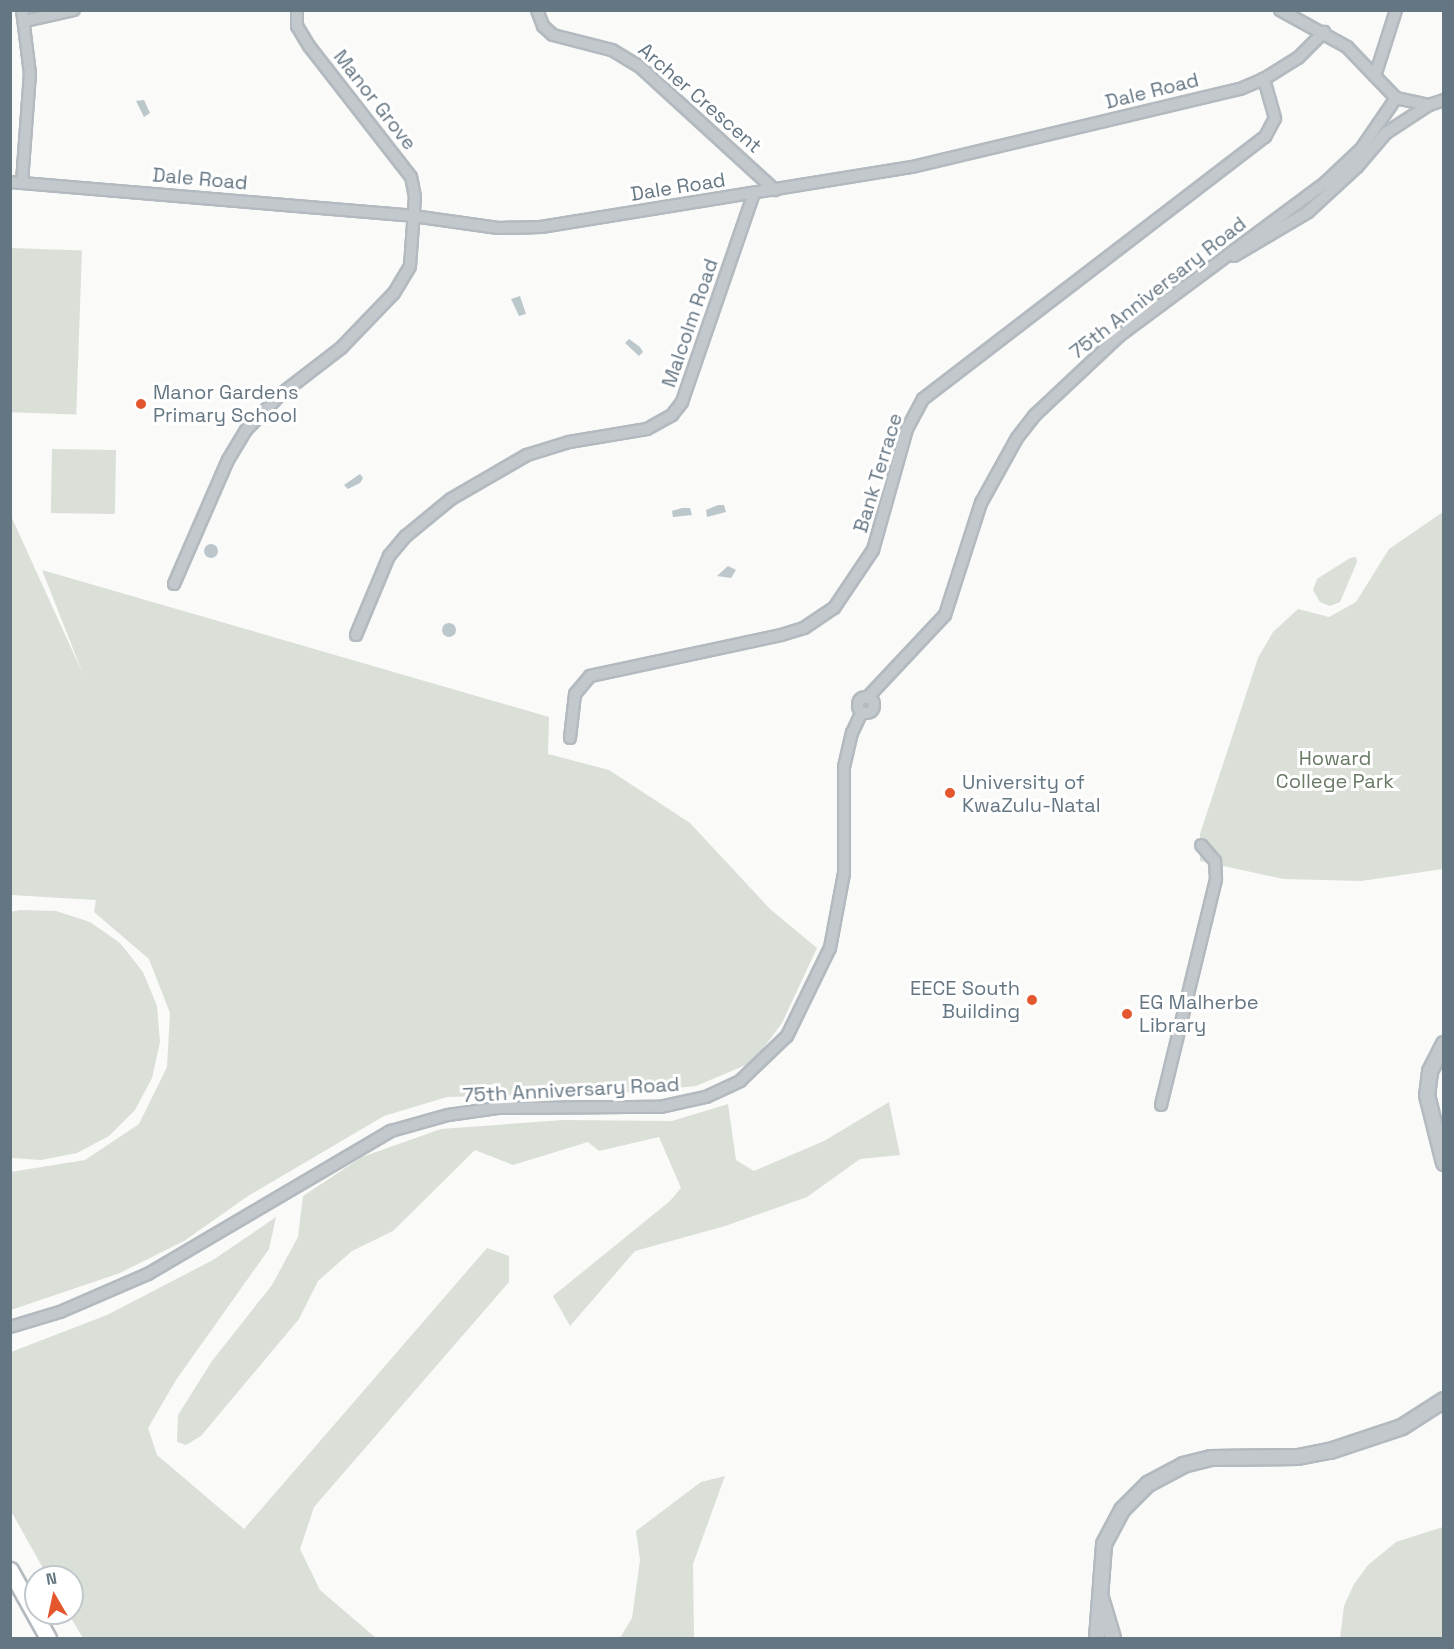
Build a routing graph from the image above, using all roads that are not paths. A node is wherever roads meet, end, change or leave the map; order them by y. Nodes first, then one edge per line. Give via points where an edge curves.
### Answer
1 (74, 10) edge
2 (297, 10) edge
3 (537, 10) edge
4 (1281, 10) edge
5 (1396, 10) edge
6 (23, 16) edge
7 (1324, 32) junction
8 (1376, 76) junction
9 (1264, 79) junction
10 (1396, 98) junction
11 (1443, 100) edge
12 (1429, 105) junction
13 (10, 182) edge
14 (22, 182) junction
15 (776, 190) junction
16 (754, 193) junction
17 (413, 216) junction
18 (1218, 264) junction
19 (174, 584) dead end
20 (356, 635) dead end
21 (570, 738) dead end
22 (1202, 845) dead end
23 (1443, 1044) edge
24 (1161, 1105) dead end
25 (1443, 1163) edge
26 (10, 1327) edge
27 (1443, 1400) edge
28 (10, 1570) edge
29 (1100, 1596) junction
30 (48, 1638) edge
31 (1097, 1638) edge
32 (1113, 1638) edge

1 - 6 street
2 - 17 street, Manor Grove via 297,26 309,46 411,177 416,197
3 - 15 street, Archer Crescent via 543,26 553,35 612,50 639,66
4 - 7 street
5 - 8 street
6 - 14 street via 30,74
7 - 8 street via 1353,52
7 - 9 street, Dale Road via 1298,58
8 - 10 street
9 - 15 street, Dale Road via 1008,146
9 - 21 street, Bank Terrace via 1275,118 1265,137 923,399 907,429 873,550 834,608 804,628 781,635 590,676 575,694
10 - 12 street
10 - 18 street, 75th Anniversary Road via 1361,149 1325,183
11 - 12 street
12 - 18 street via 1386,134 1308,212 1264,241
13 - 14 street, Dale Road
14 - 17 street, Dale Road
15 - 16 street, Dale Road
16 - 17 street, Dale Road via 542,227 498,228
16 - 20 street, Malcolm Road via 682,402 672,415 647,429 569,442 527,455 451,499 406,536 389,556
17 - 19 street, Manor Grove via 412,250 405,279 341,348 280,395 246,430 228,460
18 - 26 street, 75th Anniversary Road via 1119,336 1035,415 1017,438 981,503 945,615 919,646 881,679 870,700 873,710 862,712 844,767 844,873 830,948 787,1036 740,1081 706,1097 660,1107 498,1108 448,1115 391,1131 148,1274 60,1312
22 - 24 street via 1215,861 1216,879
23 - 25 street via 1430,1072 1427,1095
27 - 29 street via 1402,1427 1330,1451 1298,1457 1211,1458 1165,1473 1133,1496 1113,1524 1104,1544
28 - 30 main road
29 - 31 street
29 - 32 street

